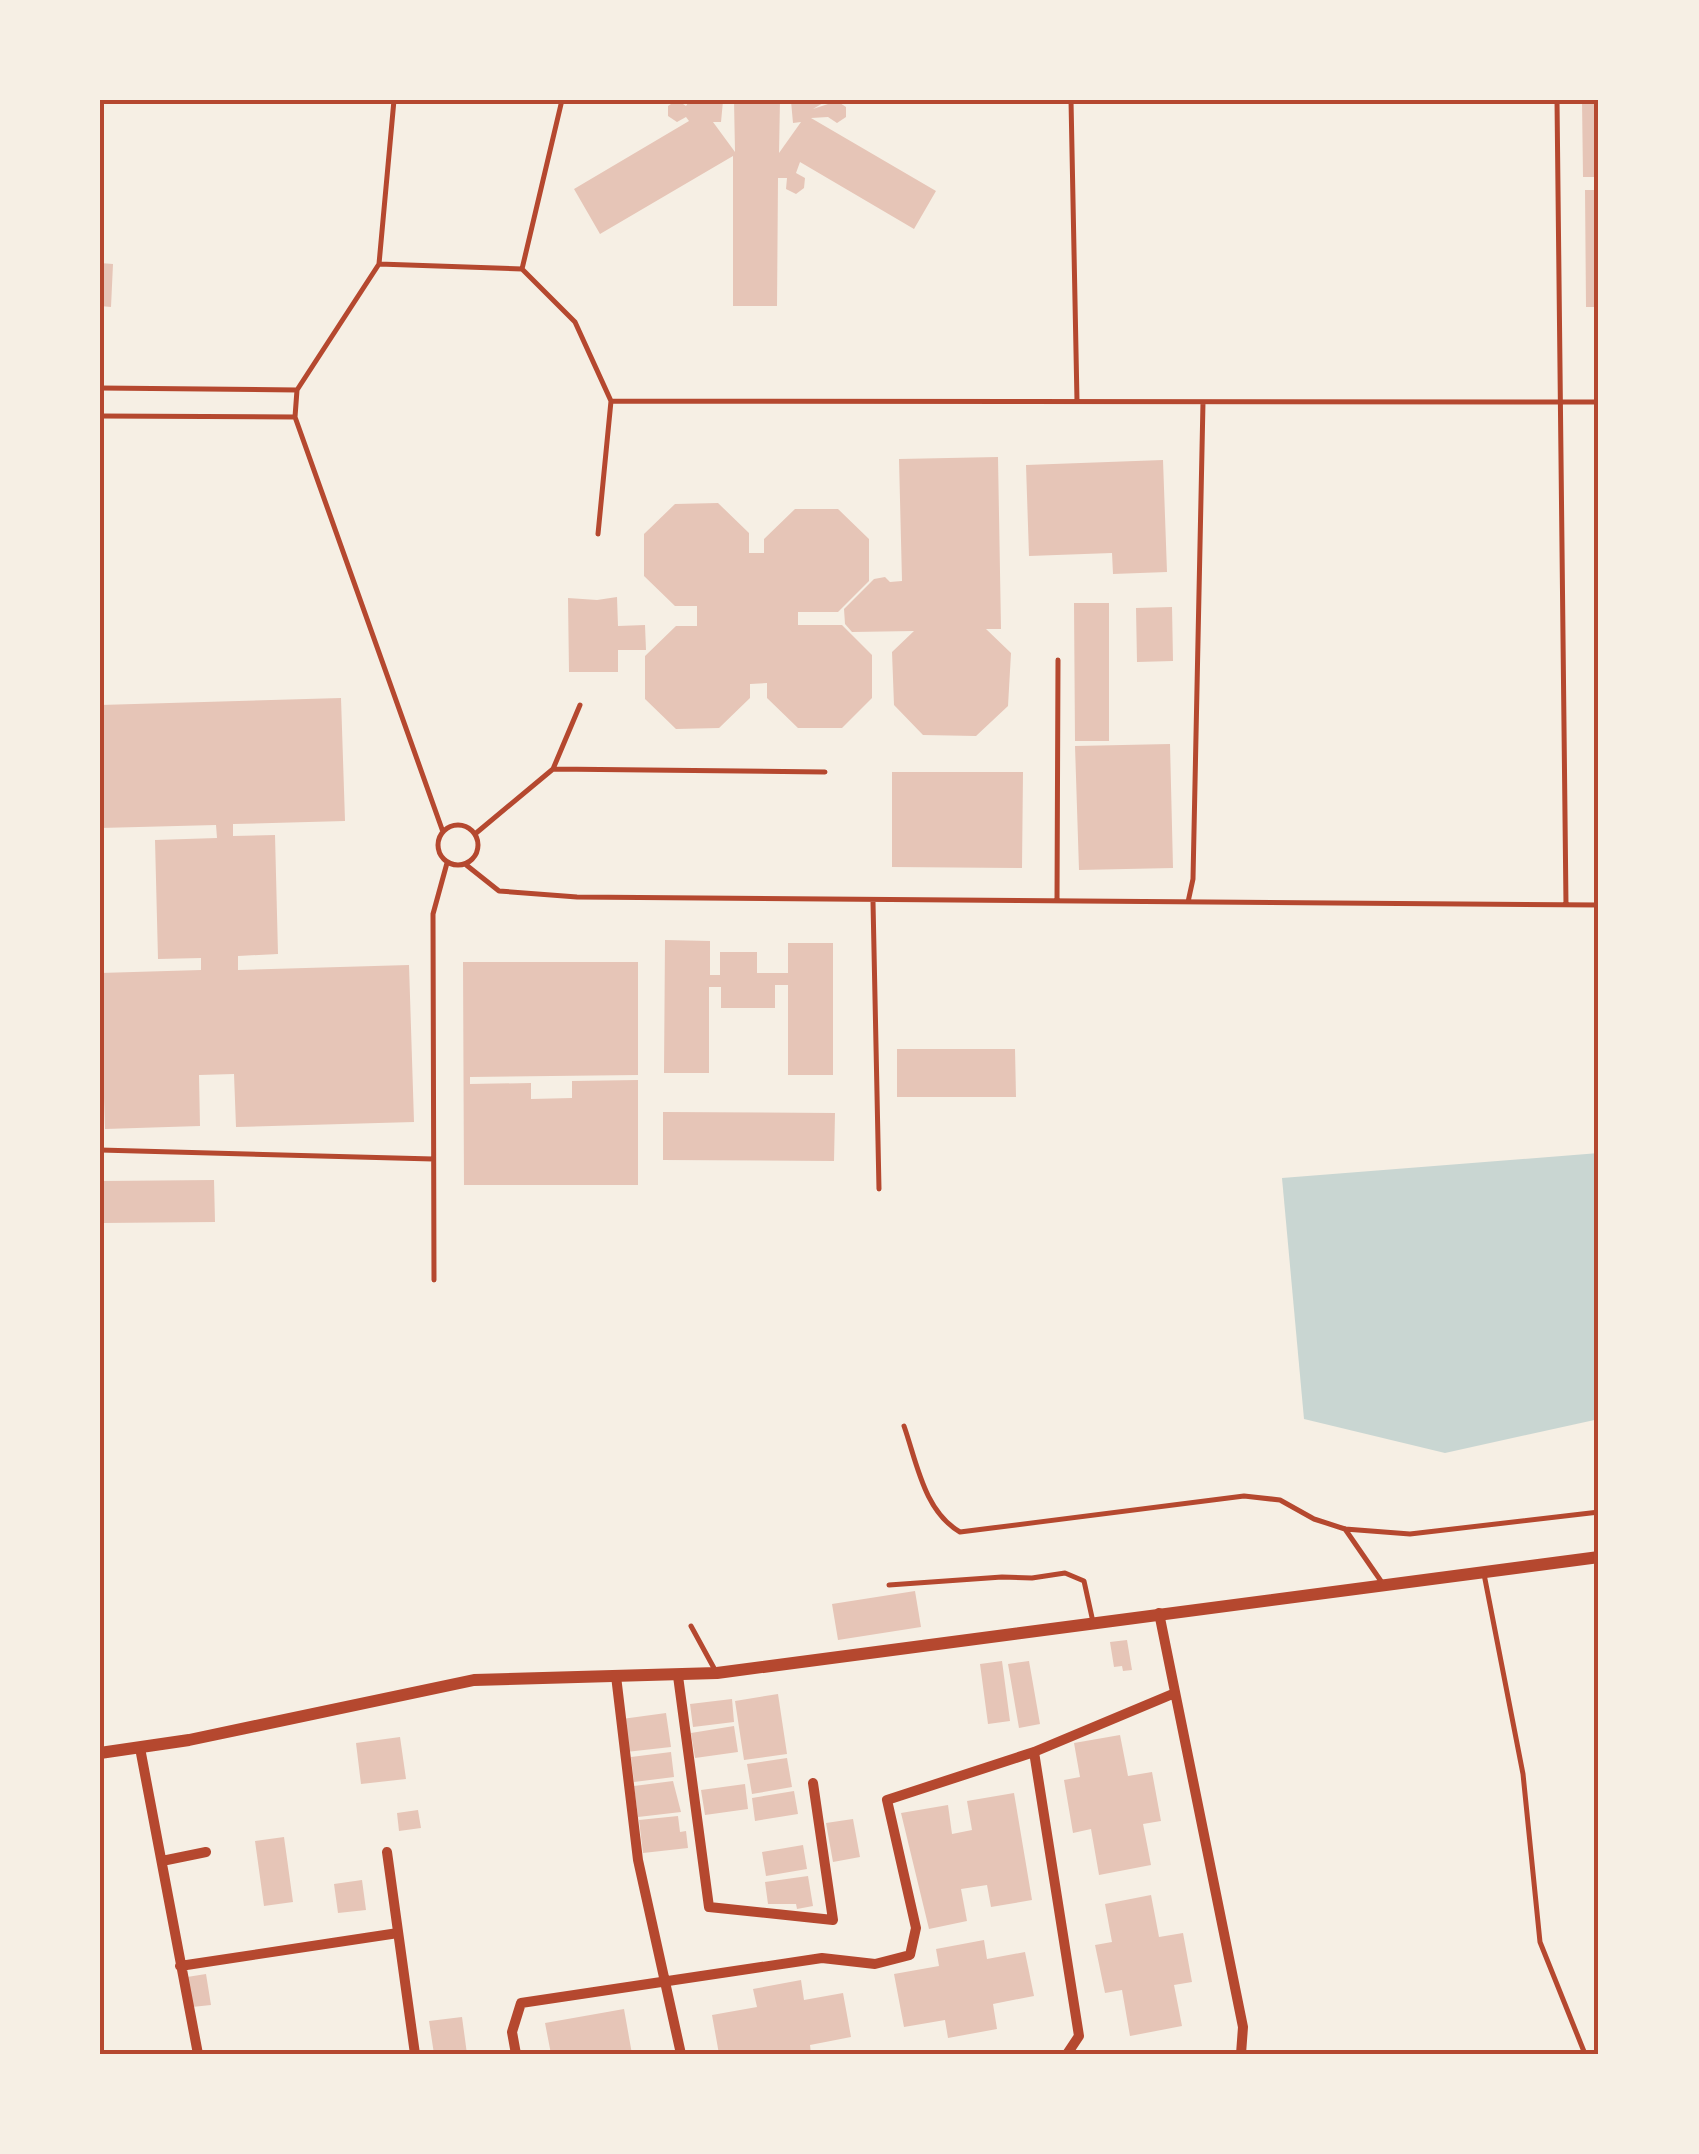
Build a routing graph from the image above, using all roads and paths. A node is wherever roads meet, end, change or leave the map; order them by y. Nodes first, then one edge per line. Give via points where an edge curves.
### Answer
1 (394, 100) edge
2 (562, 100) edge
3 (1071, 100) edge
4 (1558, 100) edge
5 (379, 264) junction
6 (522, 269) junction
7 (100, 388) edge
8 (297, 390) junction
9 (611, 401) junction
10 (1078, 402) junction
11 (1203, 402) junction
12 (1563, 402) junction
13 (1599, 402) edge
14 (100, 416) edge
15 (295, 417) junction
16 (598, 534) dead end
17 (1058, 660) dead end
18 (580, 705) dead end
19 (553, 769) junction
20 (825, 772) dead end
21 (443, 832) junction
22 (474, 834) junction
23 (447, 863) junction
24 (465, 864) junction
25 (873, 902) junction
26 (1057, 902) junction
27 (1188, 902) junction
28 (1566, 904) junction
29 (1599, 905) edge
30 (100, 1150) edge
31 (434, 1159) junction
32 (879, 1188) dead end
33 (434, 1280) dead end
34 (904, 1426) dead end
35 (1599, 1512) edge
36 (1344, 1529) junction
37 (1599, 1557) edge
38 (1484, 1572) junction
39 (1382, 1584) junction
40 (888, 1585) dead end
41 (1159, 1613) junction
42 (1093, 1622) junction
43 (691, 1626) dead end
44 (717, 1673) junction
45 (616, 1676) junction
46 (678, 1676) junction
47 (1175, 1693) junction
48 (140, 1748) junction
49 (1034, 1752) junction
50 (100, 1753) edge
51 (812, 1783) dead end
52 (206, 1852) dead end
53 (387, 1852) dead end
54 (162, 1861) junction
55 (398, 1933) junction
56 (180, 1966) junction
57 (664, 1979) junction
58 (198, 2054) edge
59 (415, 2054) edge
60 (516, 2054) edge
61 (681, 2054) edge
62 (1066, 2054) edge
63 (1240, 2054) edge
64 (1585, 2054) edge

1 - 5 lane
2 - 6 lane
3 - 10 lane
4 - 12 lane
5 - 6 lane
5 - 8 lane
6 - 9 lane via 575,322
7 - 8 lane
8 - 15 lane
9 - 10 lane
9 - 16 lane
10 - 11 lane
11 - 12 lane
11 - 27 lane via 1194,879
12 - 13 lane
12 - 28 lane
14 - 15 lane
15 - 21 lane
17 - 26 lane
18 - 19 lane
19 - 20 lane
19 - 22 lane
21 - 22 lane via 459,825
21 - 23 lane via 437,848
22 - 24 lane via 477,851
23 - 24 lane
23 - 31 lane via 433,914
24 - 25 lane via 499,891
25 - 26 lane
25 - 32 lane
26 - 27 lane
27 - 28 lane
28 - 29 lane
30 - 31 lane
31 - 33 lane
34 - 36 lane via 929,1500 943,1522 960,1532 1244,1496 1280,1500
35 - 36 lane via 1410,1534
36 - 39 lane
37 - 38 street
38 - 39 street
38 - 64 lane via 1523,1774 1540,1942
39 - 41 street
40 - 42 lane via 1065,1573 1084,1581
41 - 42 street
41 - 47 street
42 - 44 street
43 - 44 lane
44 - 46 street
45 - 46 street
45 - 48 street via 474,1680
45 - 57 street via 638,1860
46 - 51 street via 709,1906 832,1920
47 - 49 street
47 - 63 street via 1242,2027
48 - 50 street
48 - 54 street
49 - 57 street via 887,1800 916,1928 910,1956 875,1964 822,1958
49 - 62 street via 1078,2036
52 - 54 street
53 - 55 street
54 - 56 street
55 - 56 street
55 - 59 street
56 - 58 street
57 - 60 street via 522,2002 512,2032
57 - 61 street

